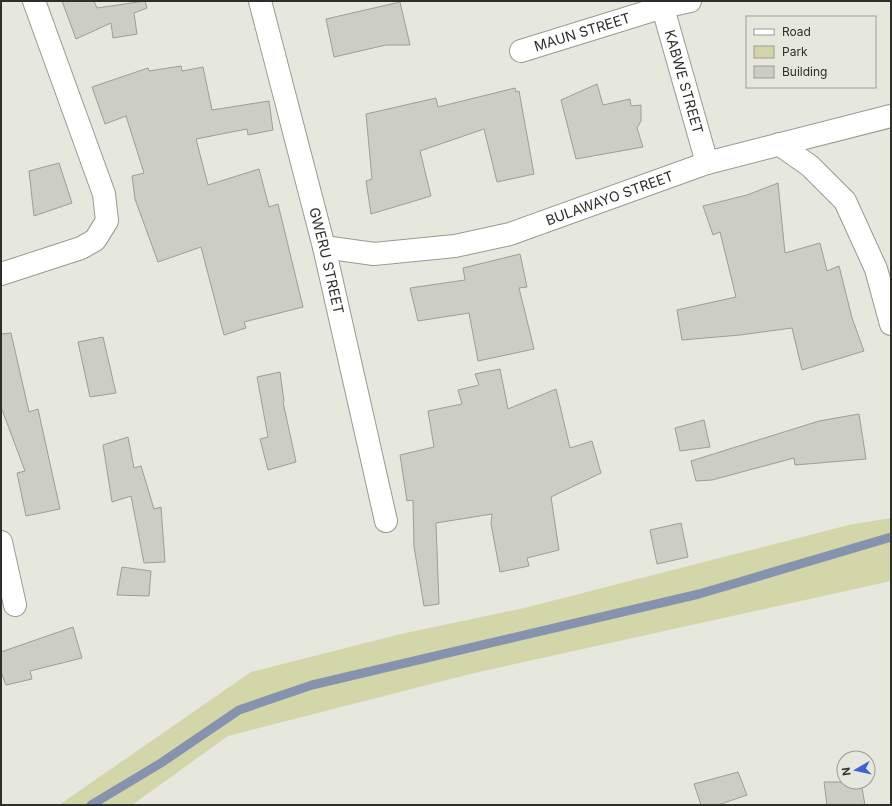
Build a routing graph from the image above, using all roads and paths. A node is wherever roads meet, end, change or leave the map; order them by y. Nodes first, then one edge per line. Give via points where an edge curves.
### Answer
1 (34, 1) edge
2 (260, 1) edge
3 (690, 1) edge
4 (662, 4) edge
5 (521, 51) dead end
6 (891, 116) edge
7 (779, 144) junction
8 (707, 163) junction
9 (324, 247) junction
10 (1, 274) edge
11 (891, 324) edge
12 (386, 521) dead end
13 (1, 542) edge
14 (15, 605) dead end

1 - 10 street via 104,194 107,221 95,240 80,248
2 - 9 street, GWERU STREET
3 - 4 street, MAUN STREET
4 - 5 street, MAUN STREET
4 - 8 street, KABWE STREET
6 - 7 street, BULAWAYO STREET
7 - 8 street, BULAWAYO STREET
7 - 11 street via 810,166 846,201 876,269
8 - 9 street, BULAWAYO STREET via 510,234 455,246 374,254
9 - 12 street, GWERU STREET
13 - 14 street

